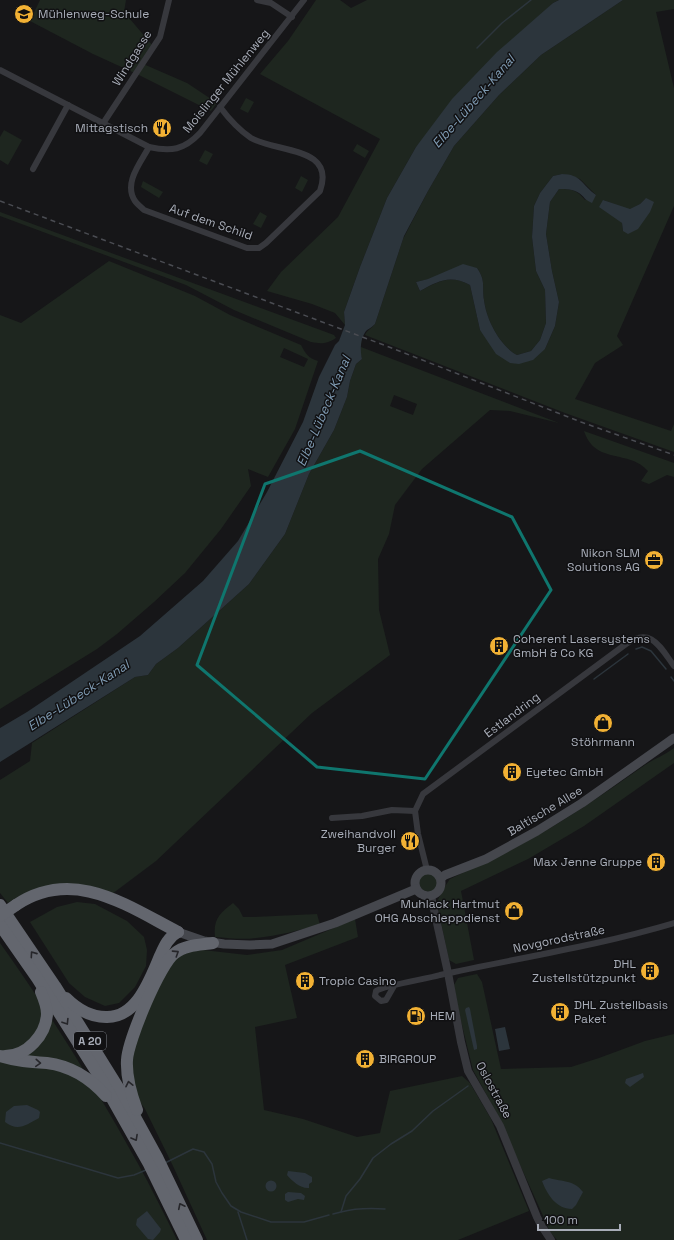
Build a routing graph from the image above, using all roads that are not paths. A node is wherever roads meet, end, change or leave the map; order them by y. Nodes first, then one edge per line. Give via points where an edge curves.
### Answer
1 (169, 0) edge
2 (257, 0) edge
3 (304, 0) edge
4 (292, 17) junction
5 (0, 70) edge
6 (68, 105) junction
7 (220, 107) junction
8 (104, 122) junction
9 (149, 147) junction
10 (33, 169) dead end
11 (674, 666) edge
12 (674, 738) edge
13 (415, 811) junction
14 (332, 818) dead end
15 (426, 870) junction
16 (440, 878) junction
17 (416, 889) junction
18 (431, 896) junction
19 (0, 905) edge
20 (0, 916) edge
21 (674, 923) edge
22 (0, 925) edge
23 (178, 932) junction
24 (212, 943) junction
25 (448, 974) junction
26 (37, 978) junction
27 (55, 986) junction
28 (394, 986) dead end
29 (0, 1056) edge
30 (121, 1112) junction
31 (154, 1162) junction
32 (161, 1175) junction
33 (186, 1240) edge
34 (197, 1240) edge
35 (551, 1240) edge

1 - 8 street, Windgasse via 160,37
2 - 4 street via 271,3
3 - 4 street, Moislinger Mühlenweg
4 - 7 street, Moislinger Mühlenweg
5 - 6 street, Moislinger Mühlenweg
6 - 8 street, Moislinger Mühlenweg
6 - 10 street
7 - 9 street, Moislinger Mühlenweg via 198,134 183,146 163,150
7 - 9 street, Auf dem Schild via 237,127 251,138 307,155 317,161 323,172 324,182 320,191 259,248 247,248 144,210 131,193 131,180
8 - 9 street, Moislinger Mühlenweg
11 - 13 street, Estlandring via 659,645 645,637 637,637 423,794
12 - 16 main road, Baltische Allee via 582,803 537,831 486,859
13 - 14 street via 392,810
13 - 15 street
15 - 16 main road via 436,872
15 - 17 main road via 416,878
16 - 18 main road via 439,890
17 - 18 main road
17 - 24 main road via 335,923 272,944
18 - 25 street, Oslostraße
27 -> 19 highway, A 20
20 - 23 highway, bridge via 33,896 71,890 110,897
21 - 25 street, Novgorodstraße
22 - 26 highway, A 20
23 - 24 main road
23 - 27 highway via 168,940 142,993 131,1007 119,1015 99,1017 86,1013
31 -> 24 highway via 128,1080 129,1047 142,1013 169,958 180,949
25 - 28 street, Novgorodstraße
25 - 35 street, Oslostraße via 468,1070 500,1126 537,1217
26 - 29 highway via 46,1008 43,1030 25,1051
26 -> 30 highway, A 20
27 - 31 highway, A 20 via 116,1084
29 -> 30 highway via 73,1070 93,1082
30 -> 31 highway, A 20
31 - 32 highway, A 20
32 - 33 highway, A 20
34 -> 32 highway, A 20

